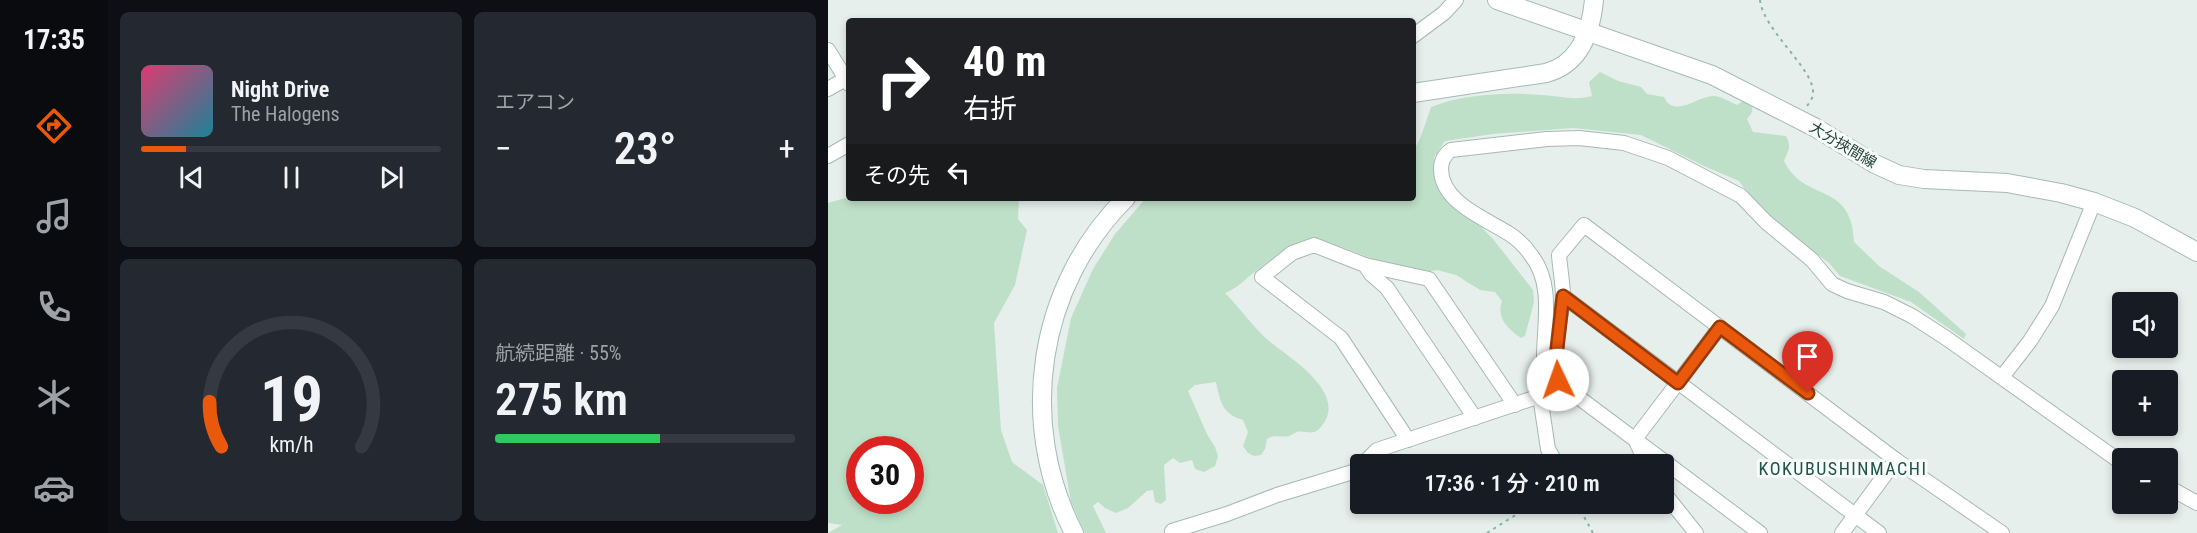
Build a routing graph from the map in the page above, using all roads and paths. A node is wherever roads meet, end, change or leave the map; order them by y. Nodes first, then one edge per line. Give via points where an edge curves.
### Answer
1 (1456, 0) edge
2 (1497, 0) edge
3 (1594, 0) edge
4 (1760, 0) edge
5 (1588, 31) junction
6 (1416, 34) edge
7 (828, 50) edge
8 (846, 77) edge
9 (846, 81) edge
10 (828, 89) edge
11 (1416, 93) edge
12 (1800, 120) junction
13 (846, 146) edge
14 (828, 156) edge
15 (1123, 201) edge
16 (2094, 202) junction
17 (2197, 252) edge
18 (1365, 265) junction
19 (1563, 296) junction
20 (1720, 327) junction
21 (2002, 377) junction
22 (1678, 383) junction
23 (1566, 388) junction
24 (1545, 394) junction
25 (1515, 405) junction
26 (1475, 418) junction
27 (1635, 439) junction
28 (1408, 440) junction
29 (1373, 454) edge
30 (1551, 454) edge
31 (1642, 454) edge
32 (2112, 456) edge
33 (1896, 460) junction
34 (1350, 473) edge
35 (2178, 493) edge
36 (2197, 503) edge
37 (1674, 506) edge
38 (1517, 514) edge
39 (1583, 514) edge
40 (1855, 516) junction
41 (1074, 533) edge
42 (1173, 533) edge
43 (1487, 533) edge
44 (1593, 533) edge
45 (1696, 533) edge
46 (1760, 533) edge
47 (1842, 533) edge
48 (1879, 533) edge
49 (2002, 533) edge

1 - 6 street
2 - 5 main road, 大分挾間線
3 - 5 main road
4 - 12 path via 1765,16 1812,87 1811,100
5 - 11 main road via 1573,58 1553,71
5 - 12 main road, 大分挾間線 via 1712,75
7 - 8 street
9 - 10 street
12 - 16 main road, 大分挾間線 via 1899,176 2029,186
13 - 14 street
15 - 41 main road via 1102,225 1073,270 1054,316 1045,352 1043,436 1053,485
16 - 17 main road, 大分挾間線 via 2135,218
16 - 21 street via 2052,306
18 - 25 street via 1429,279
18 - 26 street via 1387,288
18 - 28 street via 1314,245 1292,253 1262,277 1341,338
19 - 20 street via 1559,255 1584,225
19 - 22 street
19 - 23 street via 1555,366 1558,380
20 - 22 street
20 - 33 street
21 - 24 street via 1906,312 1832,284 1815,263 1741,196 1657,153 1618,142 1579,138 1451,150 1442,164 1442,181 1449,192 1519,241 1541,270 1545,290
21 - 32 street
22 - 27 street
22 - 40 street
23 - 24 street
23 - 27 street
24 - 25 street
24 - 30 street
25 - 26 street
26 - 28 street
27 - 31 street
27 - 46 street
28 - 29 street
33 - 40 street
33 - 49 street
34 - 42 street
35 - 36 street
37 - 45 street
38 - 43 path
39 - 44 path
40 - 47 street
40 - 48 street

